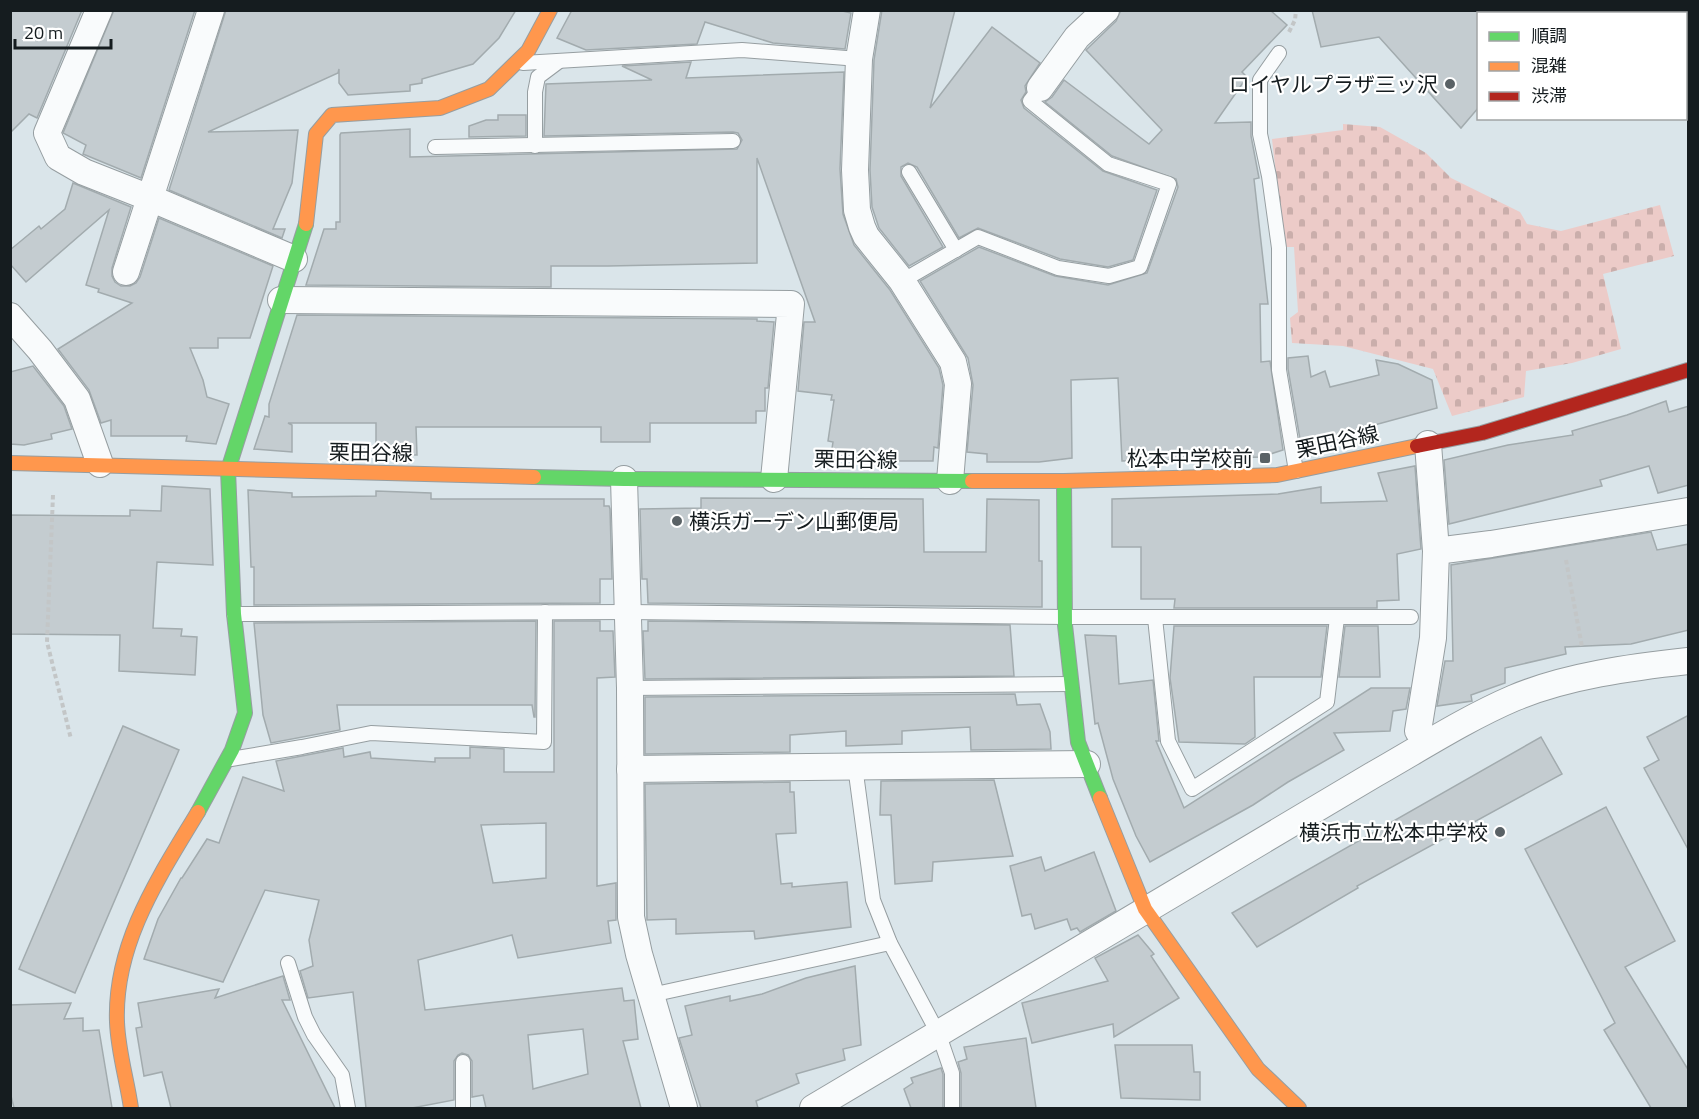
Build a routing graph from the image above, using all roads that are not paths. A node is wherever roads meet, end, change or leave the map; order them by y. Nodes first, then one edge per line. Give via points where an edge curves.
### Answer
1 (99, 10) edge
2 (211, 10) edge
3 (550, 10) edge
4 (867, 10) edge
5 (1106, 10) edge
6 (1279, 53) dead end
7 (859, 59) junction
8 (560, 61) junction
9 (515, 63) junction
10 (1040, 88) joint
11 (733, 141) dead end
12 (535, 146) junction
13 (435, 147) dead end
14 (909, 172) dead end
15 (150, 198) junction
16 (956, 250) junction
17 (294, 259) junction
18 (126, 272) dead end
19 (902, 281) junction
20 (281, 300) junction
21 (10, 316) edge
22 (1689, 370) edge
23 (1428, 444) junction
24 (10, 463) edge
25 (100, 464) junction
26 (228, 470) junction
27 (1296, 471) junction
28 (624, 479) junction
29 (774, 479) junction
30 (950, 481) junction
31 (1064, 481) junction
32 (1689, 511) edge
33 (1436, 551) junction
34 (545, 612) junction
35 (628, 612) junction
36 (234, 614) junction
37 (1065, 617) junction
38 (1411, 617) dead end
39 (1155, 618) junction
40 (1337, 618) junction
41 (1689, 662) edge
42 (1072, 684) junction
43 (630, 688) junction
44 (1418, 730) dead end
45 (225, 760) junction
46 (1087, 764) junction
47 (855, 766) junction
48 (630, 769) junction
49 (1145, 909) junction
50 (890, 943) junction
51 (288, 963) dead end
52 (651, 995) junction
53 (939, 1035) junction
54 (463, 1062) dead end
55 (131, 1108) edge
56 (348, 1108) edge
57 (464, 1108) edge
58 (684, 1108) edge
59 (813, 1108) edge
60 (952, 1108) edge
61 (1299, 1108) edge

1 - 15 street via 47,133 58,157 84,172
2 - 15 street
3 - 9 street via 528,51
4 - 7 street
5 - 10 street via 1077,37
6 - 27 lane via 1260,80 1260,134 1279,248 1279,370
7 - 8 lane via 742,50
7 - 19 street via 855,170 858,219 866,236
8 - 9 lane
8 - 12 lane via 538,77
9 - 17 street via 489,89 440,108 332,115 316,134 309,212
10 - 16 lane via 1030,100 1108,164 1169,184 1140,267 1109,276 1058,268 978,237
11 - 12 lane
12 - 13 lane
14 - 16 lane
15 - 17 street
15 - 18 street
16 - 19 lane
17 - 20 street
19 - 30 street via 953,362 958,384
20 - 26 street
20 - 29 street via 790,304
21 - 25 street via 77,399
22 - 23 street, 栗田谷線 via 1482,433
23 - 27 street, 栗田谷線
23 - 33 street
24 - 25 street, 栗田谷線
25 - 26 street, 栗田谷線
26 - 28 street, 栗田谷線
26 - 36 street
27 - 31 street, 栗田谷線 via 1277,475
28 - 29 street, 栗田谷線
28 - 35 street
29 - 30 street, 栗田谷線
30 - 31 street, 栗田谷線
31 - 37 street
32 - 33 street
33 - 44 street via 1434,639
34 - 35 lane
34 - 36 lane
34 - 45 lane via 543,742 371,733
35 - 37 lane
35 - 43 street
36 - 45 street via 245,712
37 - 39 lane
37 - 42 street
38 - 40 lane
39 - 40 lane
39 - 40 lane via 1168,741 1192,789 1327,702
41 - 49 street via 1587,676 1514,698 1451,730
42 - 43 lane
42 - 46 street via 1078,742
43 - 48 street
45 - 55 street via 143,906 128,944 119,983 117,1024
46 - 47 street
46 - 49 street
47 - 48 street
47 - 50 lane via 873,900
48 - 52 street via 631,917
49 - 53 street
49 - 61 street via 1258,1069
50 - 52 lane
50 - 53 lane
51 - 56 lane via 305,1017 342,1075
52 - 58 street
53 - 59 street
53 - 60 lane via 951,1073
54 - 57 lane

